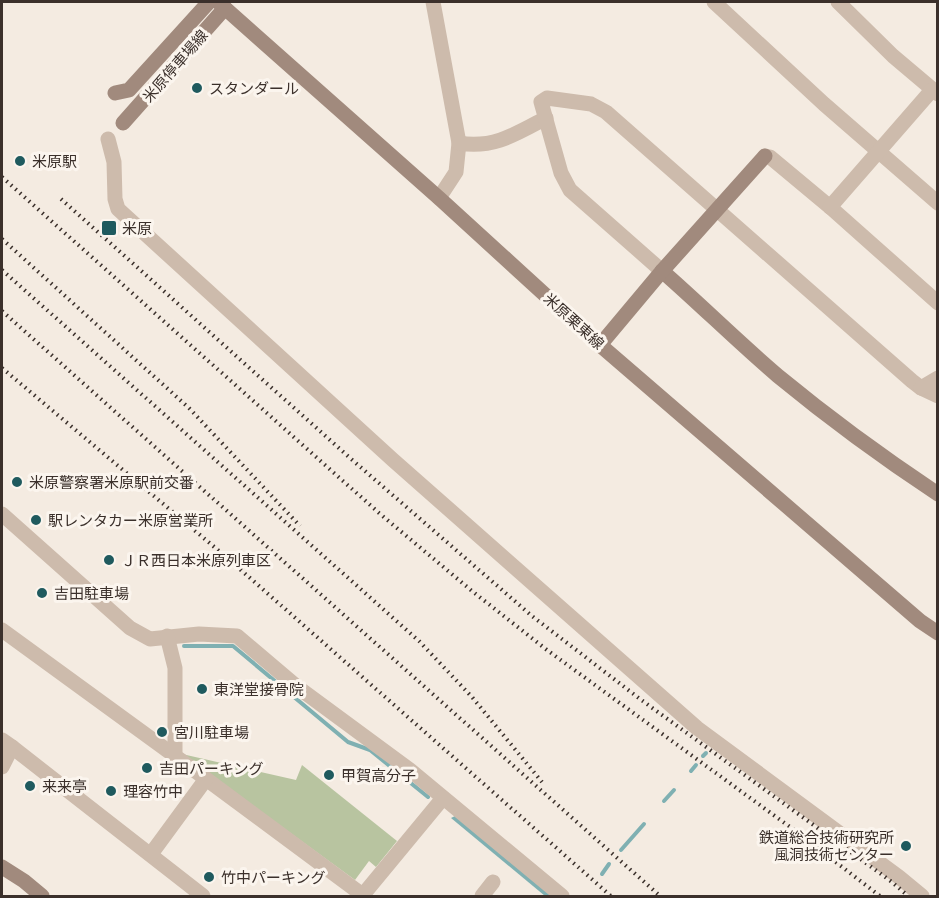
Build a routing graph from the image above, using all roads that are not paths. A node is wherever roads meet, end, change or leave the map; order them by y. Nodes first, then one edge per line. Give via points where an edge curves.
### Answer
1 (209, 2) edge
2 (433, 2) edge
3 (714, 2) edge
4 (838, 2) edge
5 (221, 5) edge
6 (935, 92) edge
7 (115, 93) dead end
8 (546, 118) junction
9 (123, 123) dead end
10 (108, 139) dead end
11 (459, 143) junction
12 (878, 150) junction
13 (765, 156) joint
14 (439, 198) junction
15 (938, 203) edge
16 (830, 207) junction
17 (717, 210) junction
18 (662, 271) junction
19 (938, 303) edge
20 (600, 345) junction
21 (938, 378) edge
22 (921, 388) junction
23 (938, 396) edge
24 (938, 494) edge
25 (2, 513) edge
26 (2, 630) edge
27 (938, 633) edge
28 (167, 636) junction
29 (7, 743) edge
30 (175, 756) junction
31 (2, 767) edge
32 (206, 779) junction
33 (443, 798) junction
34 (151, 854) junction
35 (2, 867) edge
36 (493, 882) dead end
37 (363, 896) edge
38 (42, 897) edge
39 (203, 897) edge
40 (482, 897) edge
41 (562, 897) edge
42 (922, 897) edge

1 - 7 main road, 米原停車場線 via 129,90
2 - 11 street
3 - 12 street
4 - 6 street
5 - 9 main road, 米原停車場線
5 - 14 main road, 米原栗東線
6 - 12 street
8 - 11 street via 497,141 476,146
8 - 17 street via 541,102 547,98 597,106
8 - 18 street via 561,173 570,190
10 - 42 street via 118,209 393,460 697,728
11 - 14 street via 456,172
12 - 15 street
12 - 16 street
13 - 16 street
13 - 17 main road
14 - 20 main road, 米原栗東線
16 - 19 street
17 - 18 main road
17 - 22 street
18 - 20 main road
18 - 24 main road via 830,418
20 - 27 main road, 米原栗東線
21 - 22 street
22 - 23 street
25 - 28 street via 130,628 150,639
26 - 30 street
28 - 30 street via 175,668
28 - 33 street via 237,636
29 - 31 street
29 - 34 street
30 - 32 street
32 - 34 street
32 - 37 street
33 - 37 street
33 - 41 street
34 - 39 street
35 - 38 main road
36 - 40 street

